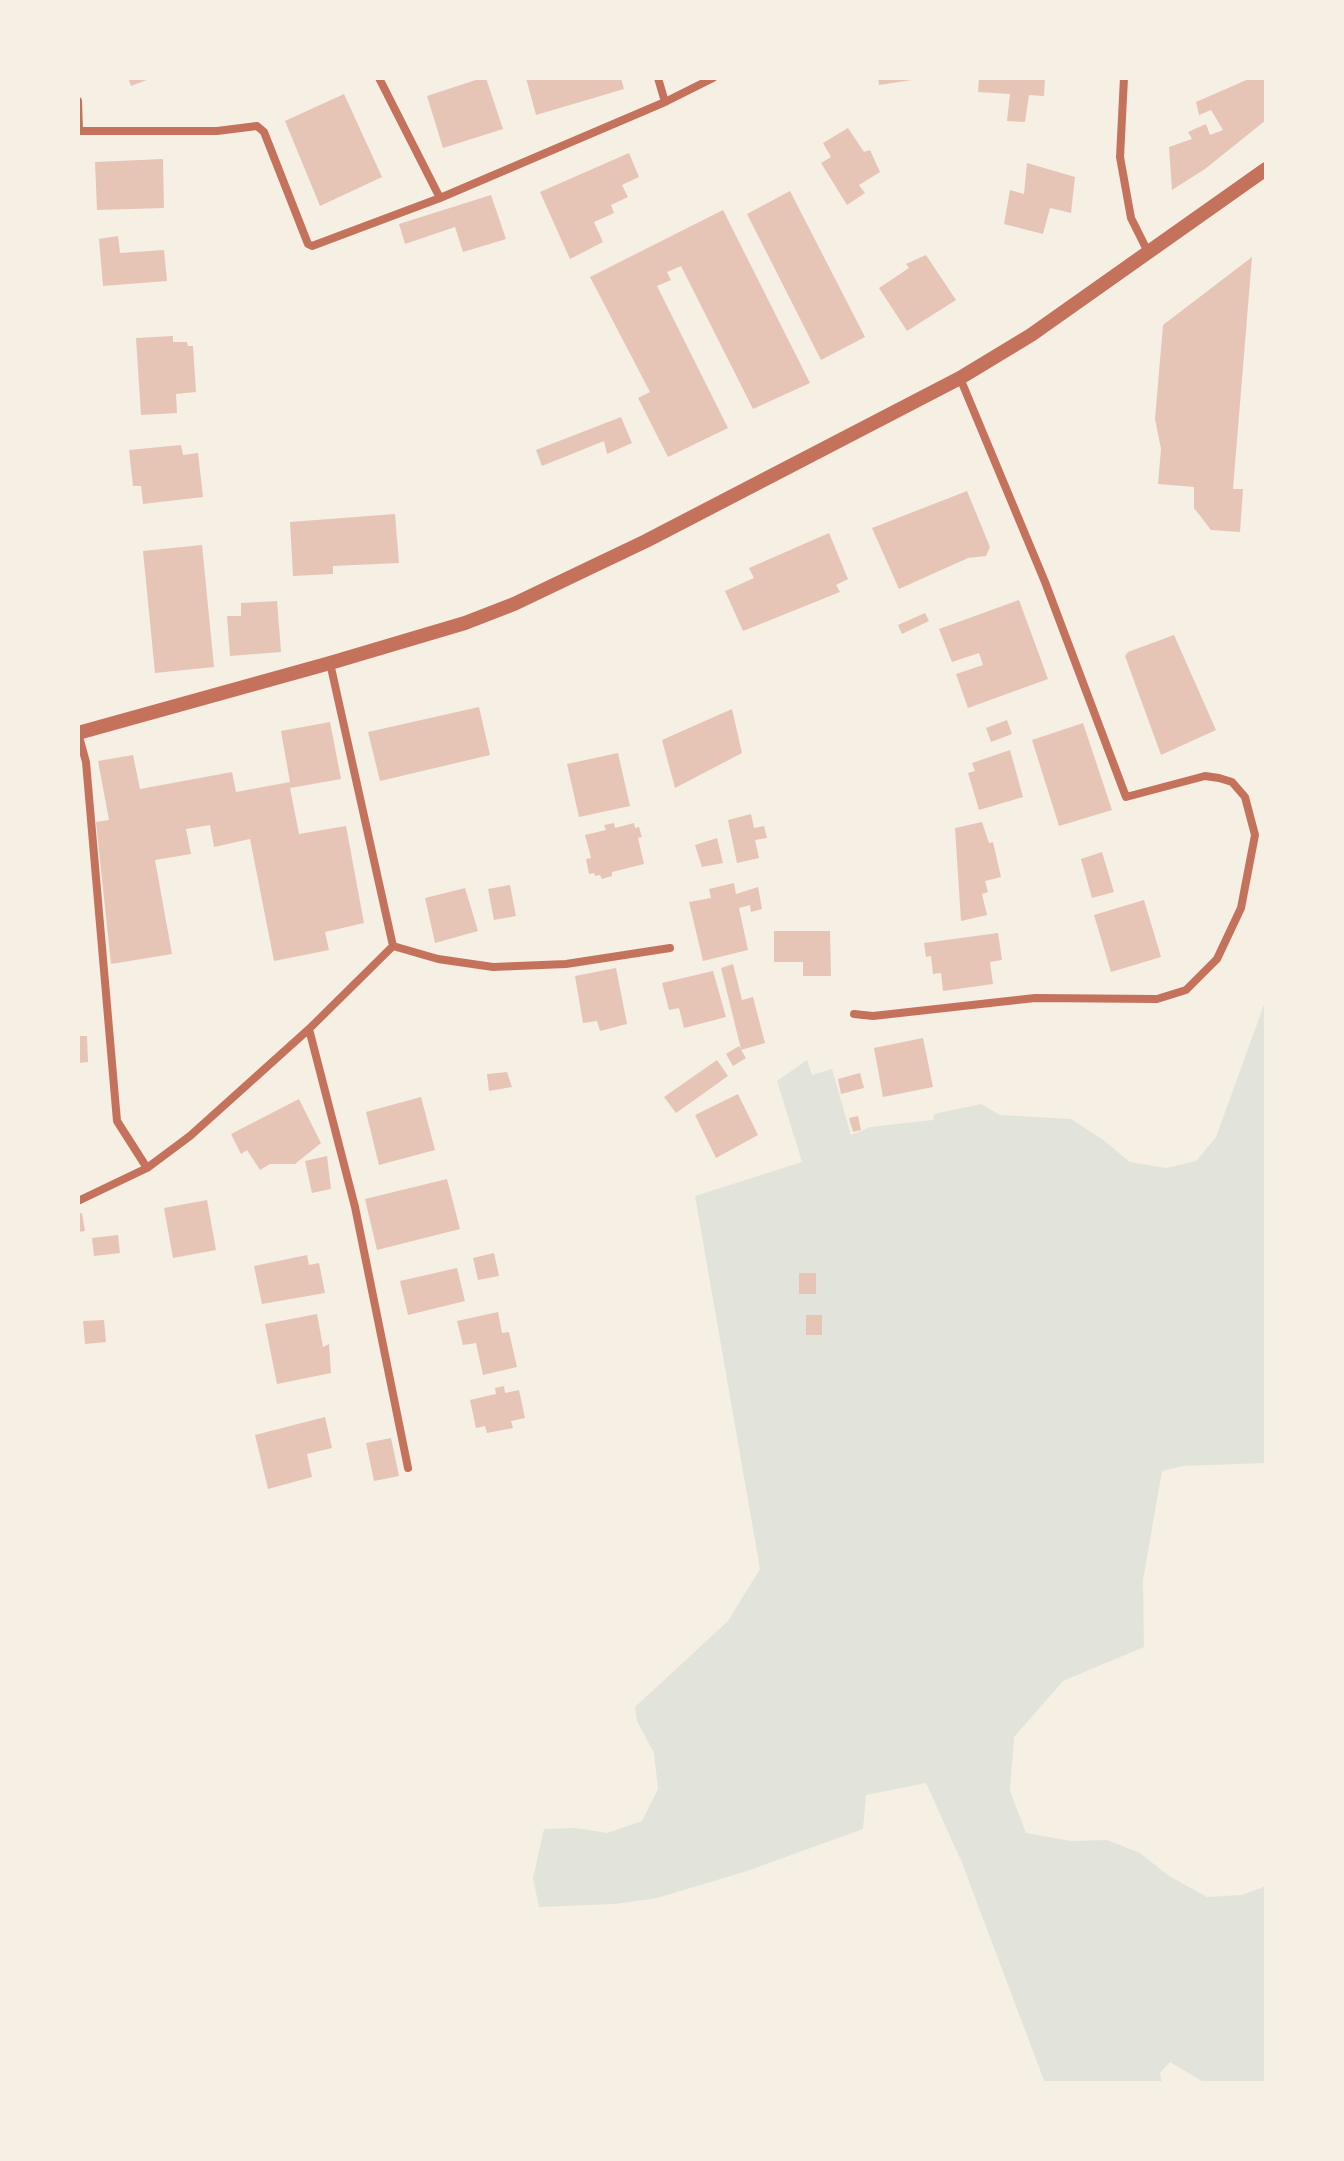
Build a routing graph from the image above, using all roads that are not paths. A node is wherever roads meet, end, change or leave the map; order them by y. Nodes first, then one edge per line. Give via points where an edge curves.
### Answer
1 (379, 78) edge
2 (658, 78) edge
3 (713, 78) edge
4 (1124, 78) edge
5 (78, 101) edge
6 (665, 102) junction
7 (1266, 169) edge
8 (440, 198) junction
9 (1149, 254) junction
10 (960, 378) junction
11 (330, 663) junction
12 (78, 733) edge
13 (393, 946) junction
14 (670, 948) dead end
15 (854, 1014) dead end
16 (309, 1029) junction
17 (147, 1168) junction
18 (78, 1201) edge
19 (408, 1468) dead end

1 - 8 street
2 - 6 street
3 - 6 street
4 - 9 street via 1120,157 1131,218
5 - 8 street via 79,131 257,126 312,246
6 - 8 street
7 - 9 street
9 - 10 street
10 - 11 street via 514,604
10 - 15 street via 1126,797 1205,776 1219,778 1232,782 1245,797 1255,835 1241,908 1217,959 1186,990 1157,999 1035,998
11 - 12 street
11 - 13 street
12 - 17 street via 86,762 117,1121
13 - 14 street via 493,967 566,964
13 - 16 street
16 - 17 street via 217,1114
16 - 19 street via 355,1207
17 - 18 street

